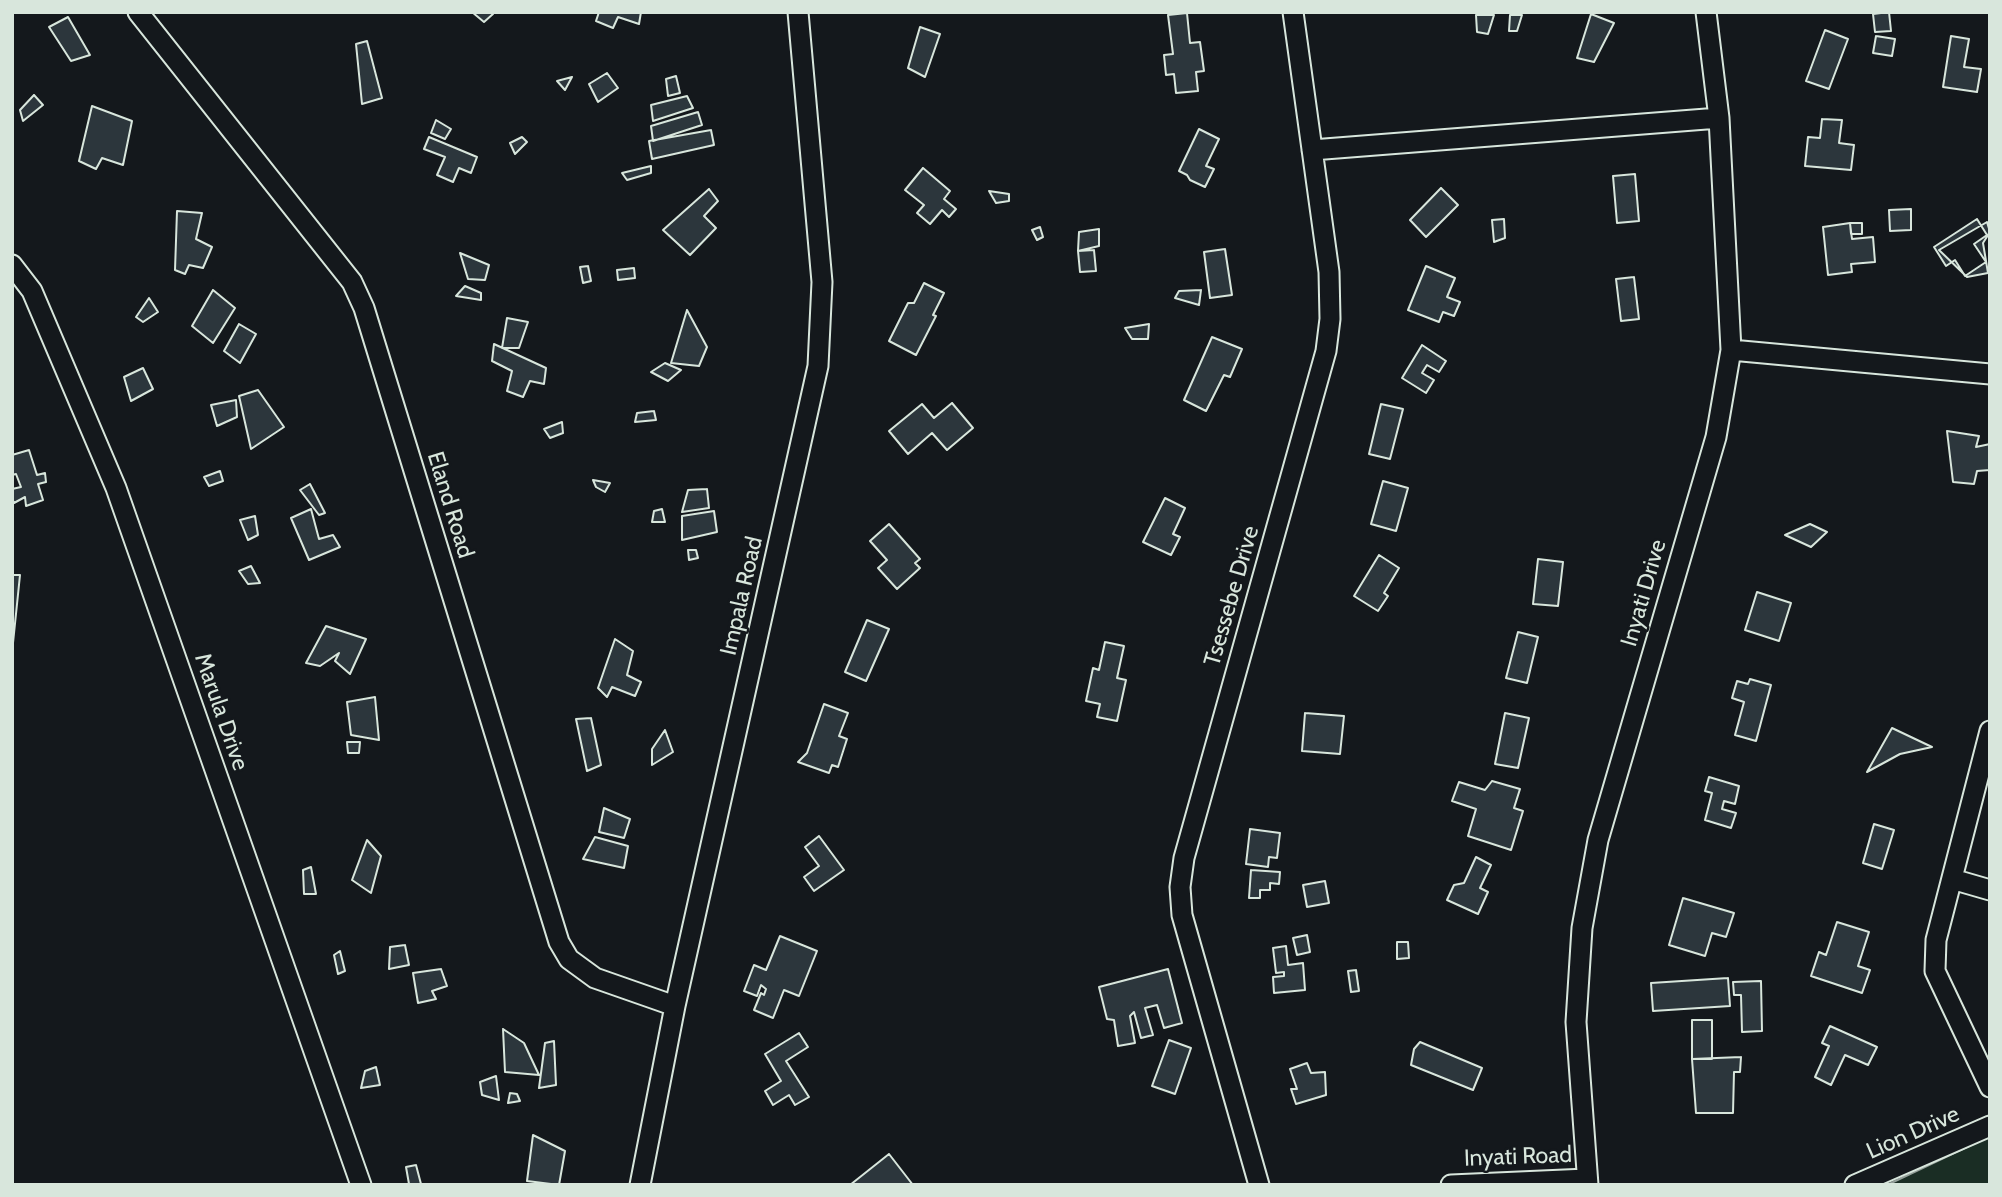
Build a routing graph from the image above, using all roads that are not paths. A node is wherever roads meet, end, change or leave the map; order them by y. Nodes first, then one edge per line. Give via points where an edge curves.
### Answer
1 (138, 12) edge
2 (798, 12) edge
3 (1293, 12) edge
4 (1706, 12) edge
5 (1719, 118) junction
6 (1312, 150) junction
7 (12, 265) edge
8 (1731, 350) junction
9 (1990, 374) edge
10 (1990, 731) edge
11 (1952, 879) junction
12 (1990, 890) edge
13 (675, 1006) junction
14 (1990, 1087) edge
15 (1990, 1126) edge
16 (1588, 1182) edge
17 (1856, 1184) edge
18 (361, 1185) edge
19 (640, 1185) edge
20 (1259, 1185) edge
21 (1451, 1185) edge

1 - 13 street, Eland Road via 352,282 364,308 559,942 569,959 595,978
2 - 13 street, Impala Road via 822,282 818,366
3 - 6 street, Tsessebe Drive
4 - 5 street, Inyati Drive
5 - 6 street
5 - 8 street, Inyati Drive
6 - 20 street, Tsessebe Drive via 1329,272 1326,351 1184,858 1181,887 1182,915
7 - 18 street, Marula Drive via 32,291 116,488
8 - 9 street
8 - 16 street, Inyati Drive via 1716,437 1598,841 1582,928 1576,1022
10 - 11 street
11 - 12 street
11 - 14 street via 1936,940 1935,971
13 - 19 street, Impala Road
15 - 17 street, Lion Drive
16 - 21 street, Inyati Road

